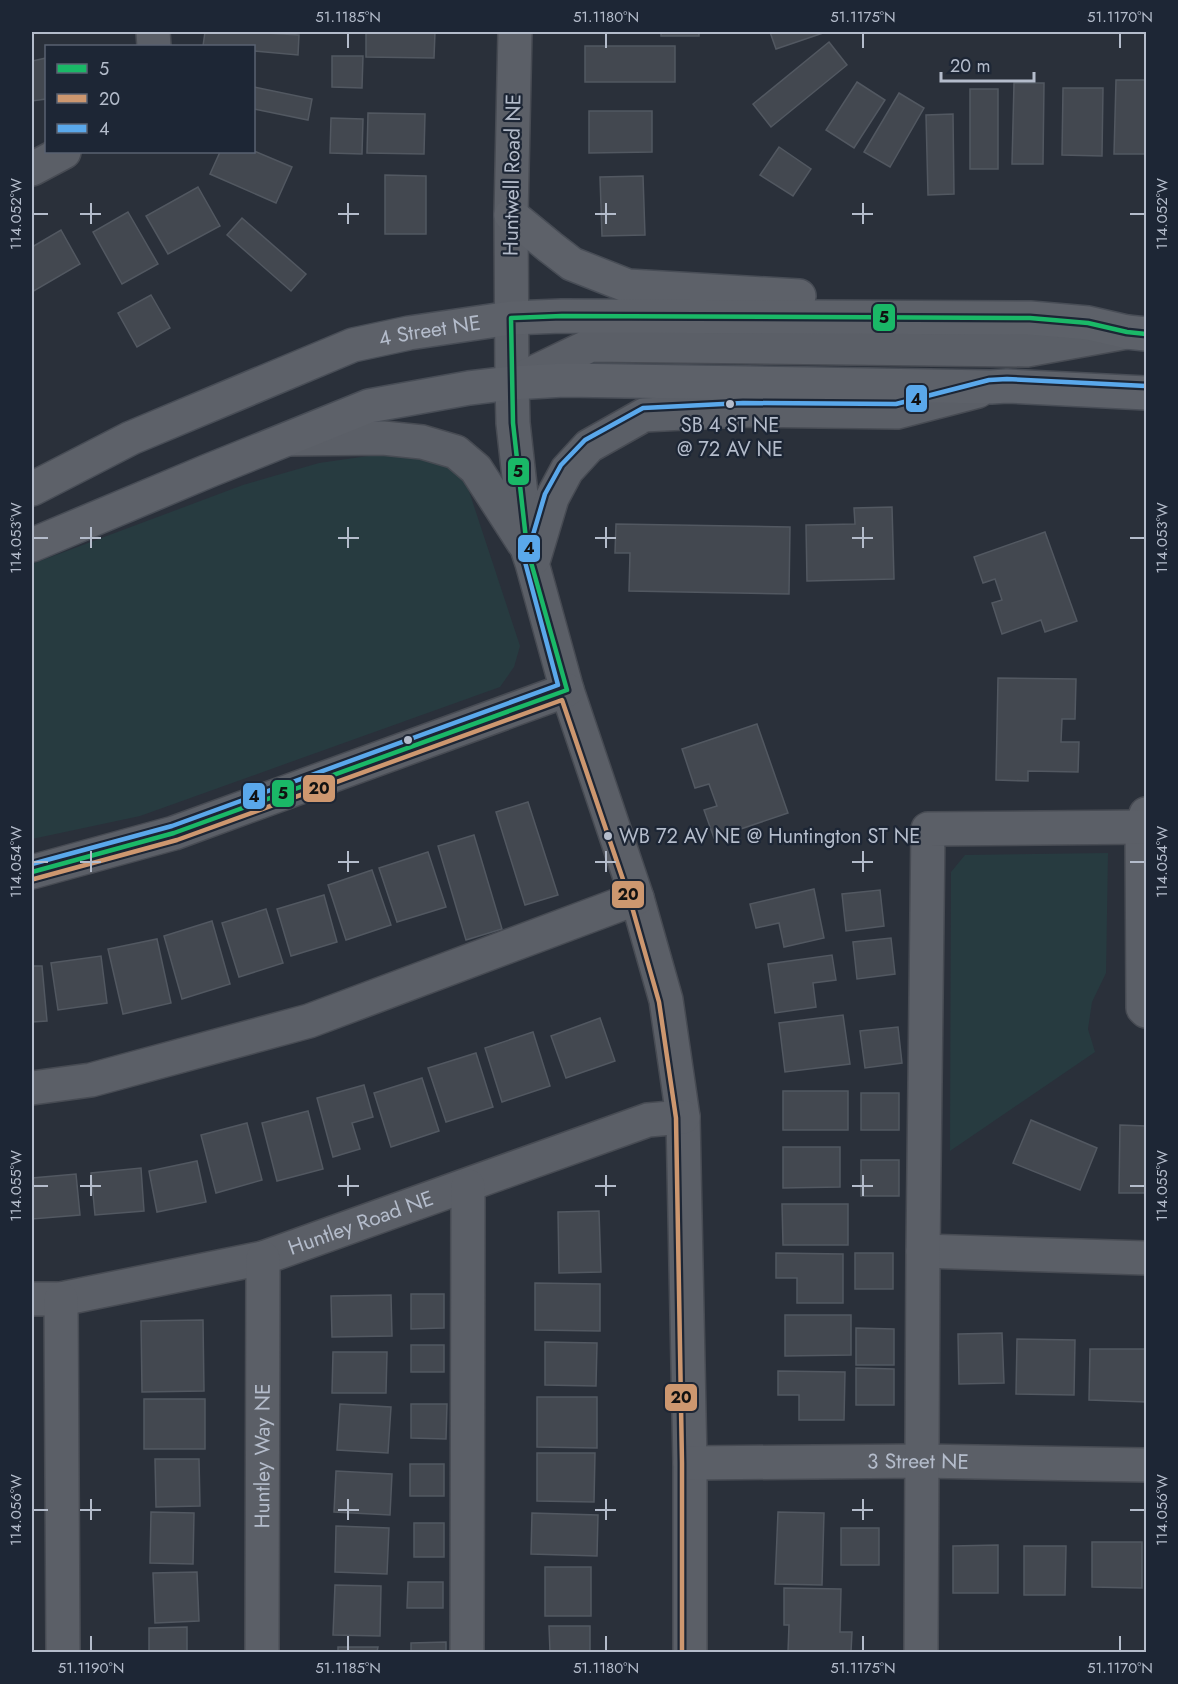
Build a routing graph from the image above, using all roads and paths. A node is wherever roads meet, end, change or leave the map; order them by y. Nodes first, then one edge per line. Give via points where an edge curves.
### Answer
1 (515, 32) edge
2 (62, 153) edge
3 (32, 169) edge
4 (511, 215) junction
5 (511, 318) junction
6 (1012, 318) junction
7 (1136, 333) edge
8 (512, 383) junction
9 (991, 387) junction
10 (1146, 393) edge
11 (288, 439) junction
12 (32, 489) edge
13 (32, 545) edge
14 (530, 556) junction
15 (567, 690) junction
16 (1145, 823) edge
17 (32, 872) edge
18 (637, 898) junction
19 (1146, 1011) edge
20 (32, 1088) edge
21 (683, 1117) junction
22 (468, 1186) junction
23 (923, 1251) junction
24 (263, 1258) junction
25 (1146, 1258) edge
26 (46, 1299) edge
27 (921, 1461) junction
28 (690, 1463) junction
29 (1146, 1465) edge
30 (63, 1653) edge
31 (262, 1653) edge
32 (467, 1653) edge
33 (690, 1653) edge
34 (921, 1653) edge

1 - 4 street, Huntwell Road NE
2 - 3 street
4 - 5 street, Huntwell Road NE
4 - 6 main road via 572,264 628,286 931,303
5 - 6 main road, 4 Street NE
5 - 8 street, Huntwell Road NE
5 - 12 main road, 4 Street NE via 353,345 131,438
6 - 7 main road, 4 Street NE via 1088,324
7 - 8 street via 1027,350 591,345
8 - 9 main road via 564,380
8 - 11 main road via 369,406
8 - 14 street, Huntwell Road NE via 513,423
9 - 10 main road
9 - 14 street via 897,412 743,410 644,415 589,446 567,470
11 - 13 main road
11 - 14 street via 383,438 422,442 456,452 476,469
14 - 15 street
15 - 17 street via 174,833
15 - 18 street
16 - 19 street
16 - 23 street via 928,829
18 - 20 street via 309,1021 91,1080
18 - 21 street via 666,1000
21 - 22 street, Huntley Road NE via 648,1120
21 - 28 street
22 - 24 street, Huntley Road NE
22 - 32 street
23 - 25 street
23 - 27 street
24 - 26 street, Huntley Road NE
24 - 31 street, Huntley Way NE
26 - 30 street
27 - 28 street, 3 Street NE
27 - 29 street, 3 Street NE
27 - 34 street
28 - 33 street

